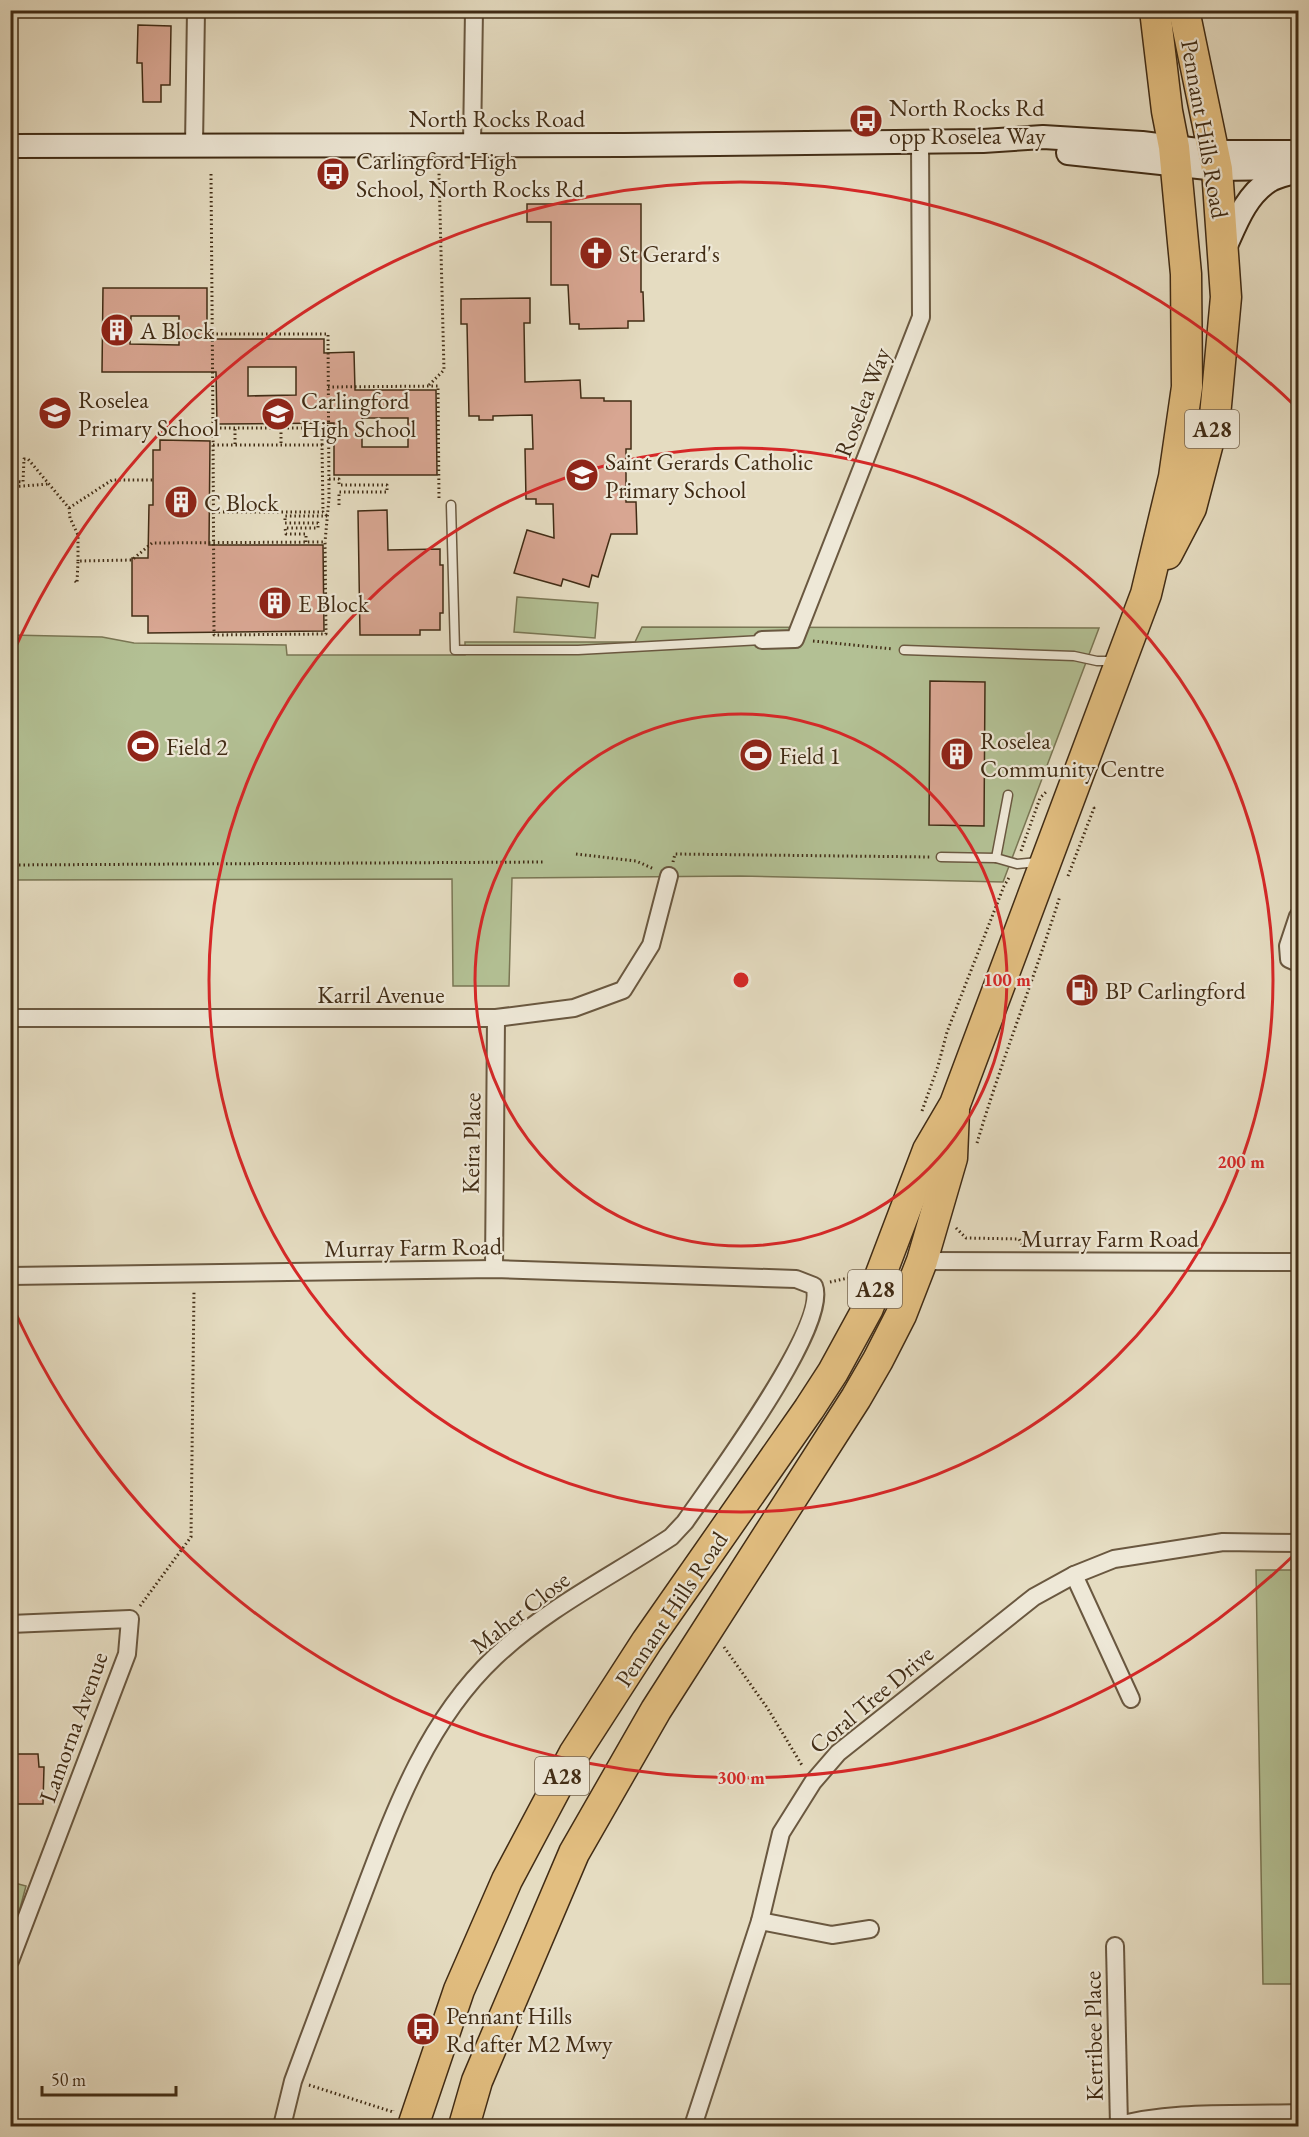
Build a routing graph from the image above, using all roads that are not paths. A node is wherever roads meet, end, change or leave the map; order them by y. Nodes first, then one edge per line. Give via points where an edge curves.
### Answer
1 (196, 10) edge
2 (474, 10) edge
3 (1155, 10) edge
4 (1184, 10) edge
5 (920, 141) junction
6 (194, 145) junction
7 (472, 145) junction
8 (10, 146) edge
9 (1299, 152) edge
10 (1174, 156) junction
11 (1215, 161) junction
12 (1299, 169) edge
13 (1224, 252) junction
14 (451, 505) road end
15 (1146, 594) junction
16 (762, 640) joint
17 (904, 650) road end
18 (1122, 662) junction
19 (1008, 795) dead end
20 (941, 857) road end
21 (996, 858) junction
22 (1043, 868) junction
23 (669, 876) road end
24 (1299, 916) edge
25 (1299, 963) edge
26 (10, 1018) edge
27 (496, 1018) junction
28 (955, 1104) junction
29 (922, 1261) junction
30 (1299, 1262) edge
31 (494, 1269) junction
32 (10, 1276) edge
33 (814, 1286) joint
34 (868, 1308) junction
35 (1299, 1543) edge
36 (1074, 1575) junction
37 (10, 1624) edge
38 (1131, 1699) dead end
39 (760, 1921) junction
40 (870, 1929) dead end
41 (1115, 1946) dead end
42 (10, 1961) edge
43 (477, 2081) junction
44 (1299, 2113) edge
45 (403, 2119) edge
46 (1117, 2126) edge
47 (282, 2127) edge
48 (464, 2127) edge
49 (475, 2127) edge
50 (693, 2127) edge

1 - 6 street
2 - 7 street
3 - 10 highway, Pennant Hills Road / A28
4 - 11 highway, Pennant Hills Road / A28
5 - 7 street, North Rocks Road
5 - 10 street, North Rocks Road via 1043,137 1103,140
5 - 16 street, Roselea Way via 921,317 795,639
6 - 7 street, North Rocks Road
6 - 8 street, North Rocks Road
9 - 11 street, North Rocks Road
10 - 11 street, North Rocks Road
10 - 15 highway, Pennant Hills Road / A28 via 1186,274 1187,387 1174,477
11 - 12 street, North Rocks Road
11 - 13 highway, Pennant Hills Road / A28
12 - 13 street via 1270,180 1253,195
13 - 15 highway, Pennant Hills Road / A28 via 1226,297 1215,417 1191,508
14 - 16 lane via 455,650 578,650
15 - 18 highway, Pennant Hills Road / A28
17 - 18 lane via 1074,656 1097,662
18 - 22 highway, Pennant Hills Road / A28
19 - 21 lane
20 - 21 lane
21 - 22 lane
22 - 28 highway, Pennant Hills Road / A28
23 - 27 street, Karril Avenue via 651,945 623,990 574,1008
24 - 25 street via 1288,946 1289,959
26 - 27 street, Karril Avenue
27 - 31 street, Keira Place
28 - 29 highway, Pennant Hills Road / A28 via 952,1158
28 - 34 highway, Pennant Hills Road / A28 via 928,1150
29 - 30 street, Murray Farm Road
29 - 34 highway via 901,1267 890,1288
29 - 43 highway, Pennant Hills Road / A28 via 901,1315 856,1398 656,1710 574,1853
31 - 32 street, Murray Farm Road
31 - 33 street, Murray Farm Road via 796,1279
33 - 47 street, Maher Close via 815,1305 796,1350 763,1408 685,1522 671,1537 554,1610 495,1658 455,1703 419,1760 396,1808 293,2081
34 - 45 highway, Pennant Hills Road / A28 via 809,1409 647,1641 574,1754 507,1880
35 - 36 street, Coral Tree Drive via 1223,1542 1114,1559
36 - 38 street
36 - 39 street, Coral Tree Drive via 1034,1597 838,1753 813,1782 781,1833
37 - 42 street, Lamorna Avenue via 130,1620 127,1654
39 - 40 street via 832,1935
39 - 50 street, Coral Tree Drive
41 - 46 street, Kerribee Place
43 - 48 highway, Pennant Hills Road / A28
43 - 49 highway
44 - 46 street via 1170,2116

